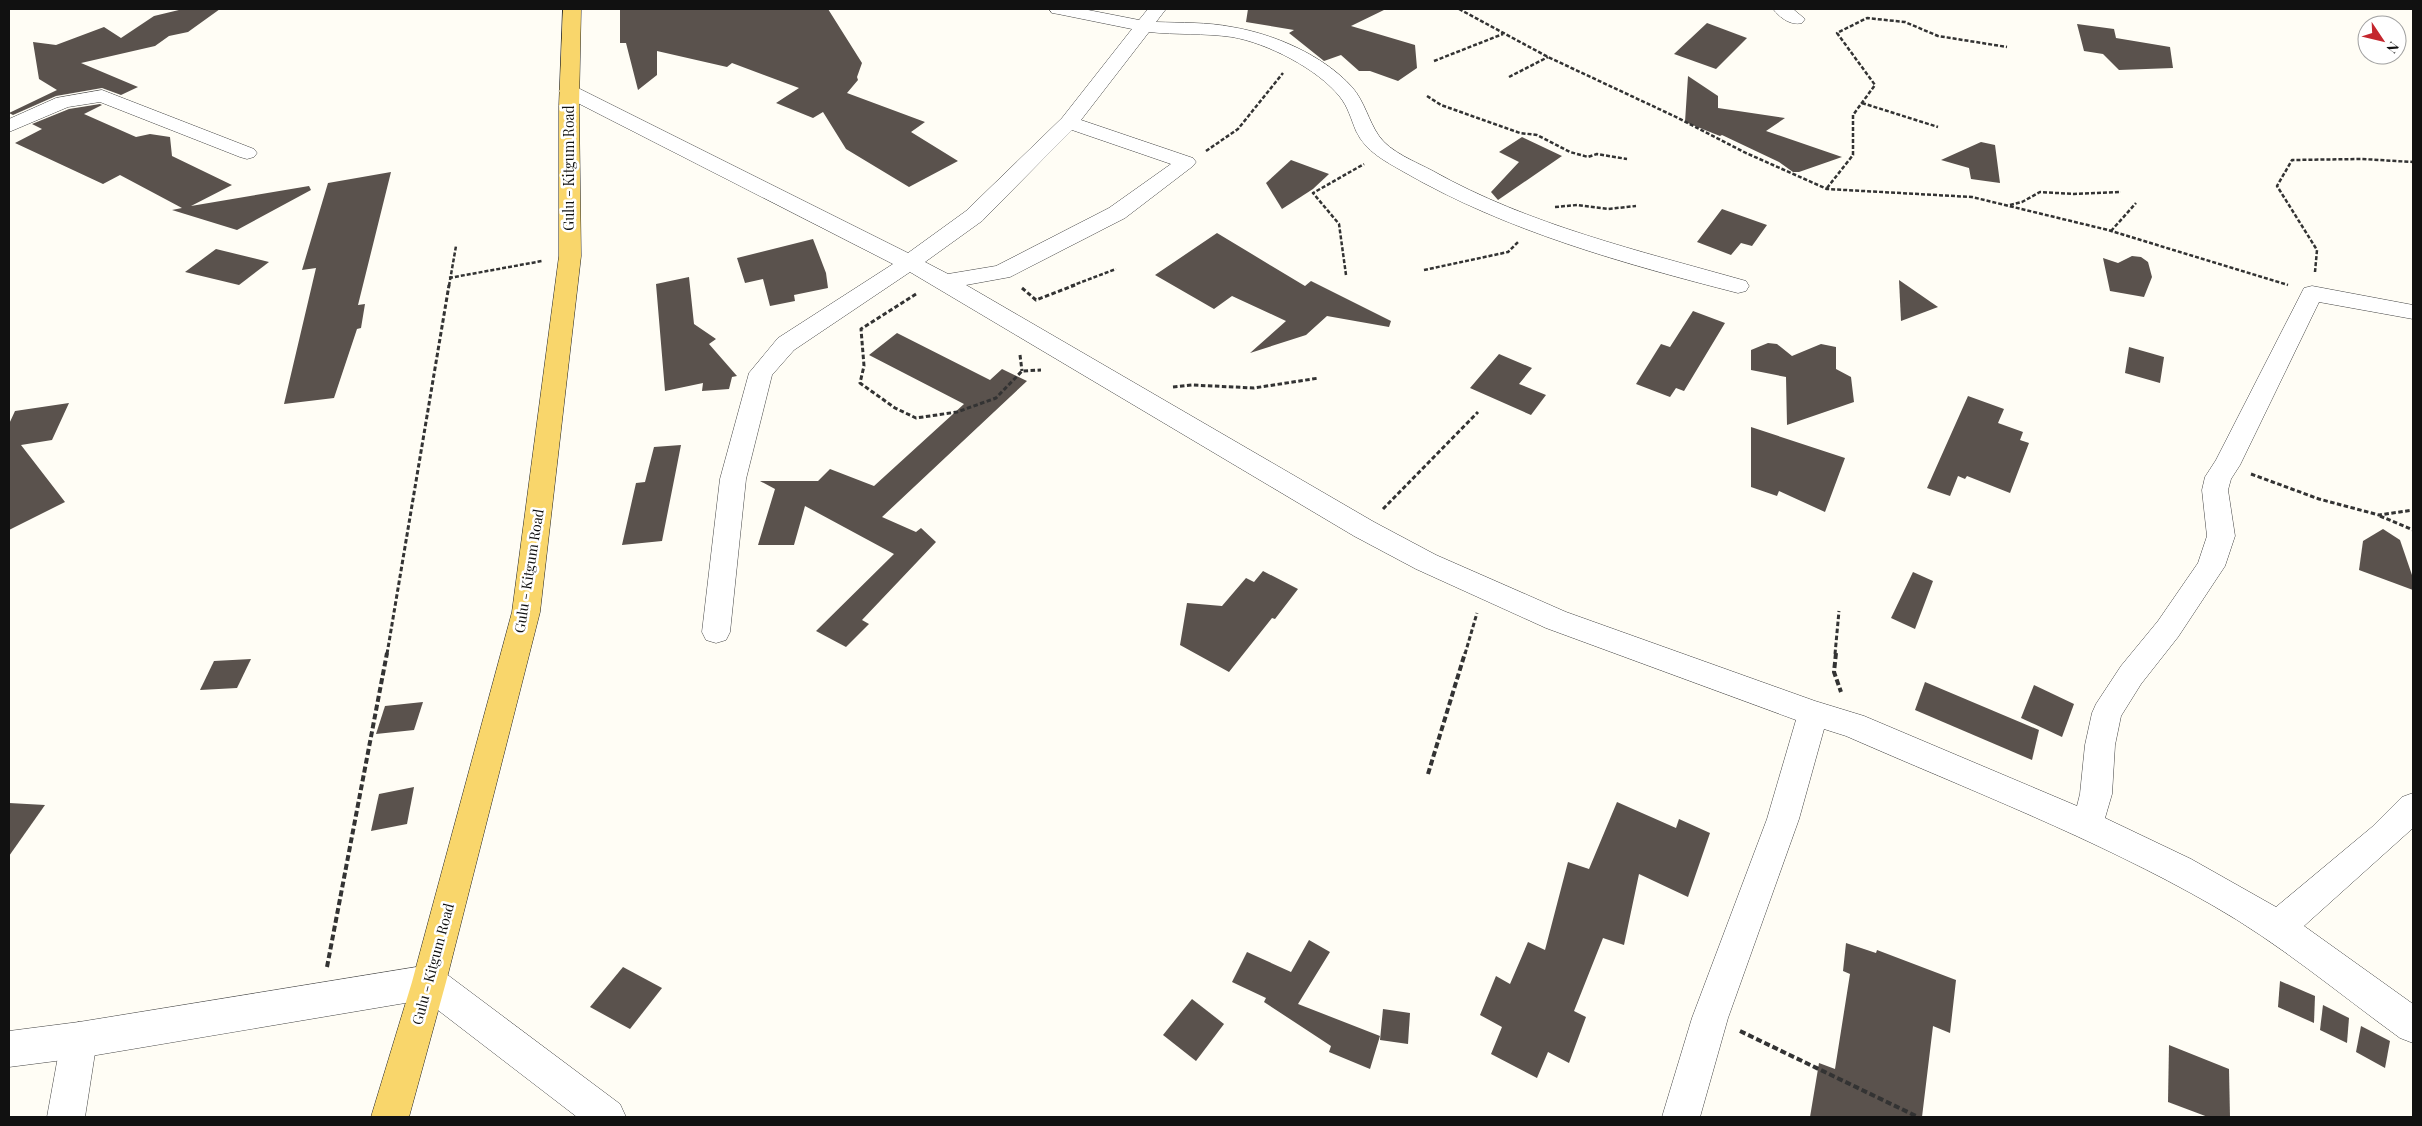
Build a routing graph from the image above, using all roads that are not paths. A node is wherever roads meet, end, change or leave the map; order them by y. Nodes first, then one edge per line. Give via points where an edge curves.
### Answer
1 (572, 9) edge
2 (1058, 9) edge
3 (1156, 9) edge
4 (1142, 26) junction
5 (569, 91) junction
6 (1069, 122) junction
7 (9, 126) edge
8 (246, 153) dead end
9 (909, 263) junction
10 (944, 282) junction
11 (1738, 286) dead end
12 (2413, 312) edge
13 (716, 632) dead end
14 (1812, 713) junction
15 (2413, 807) edge
16 (2087, 825) junction
17 (2277, 928) junction
18 (429, 982) junction
19 (2413, 1025) edge
20 (79, 1040) junction
21 (9, 1049) edge
22 (66, 1117) edge
23 (390, 1117) edge
24 (608, 1117) edge
25 (1681, 1117) edge

1 - 5 main road, Gulu - Kitgum Road
2 - 4 street
3 - 4 street
4 - 6 street
4 - 11 street via 1238,32 1266,42 1324,72 1341,85 1355,105 1367,137 1384,152 1474,201 1534,225
5 - 9 street
5 - 18 main road, Gulu - Kitgum Road via 570,256 526,612
6 - 9 street via 974,216
6 - 10 street via 1186,162 1118,213 1002,272
7 - 8 street via 63,102 102,96
9 - 10 street
9 - 13 street via 786,344 761,373 733,479
10 - 14 street via 1364,529 1426,562 1556,620
12 - 16 street via 2312,293 2227,465 2218,477 2215,490 2221,536 2211,566 2107,713 2100,745 2096,794
14 - 16 street via 1853,726
14 - 25 street via 1783,818 1710,1018
15 - 17 street
16 - 17 street via 2166,862
17 - 19 street
18 - 20 street
18 - 23 main road, Gulu - Kitgum Road
18 - 24 street
20 - 21 street
20 - 22 street

